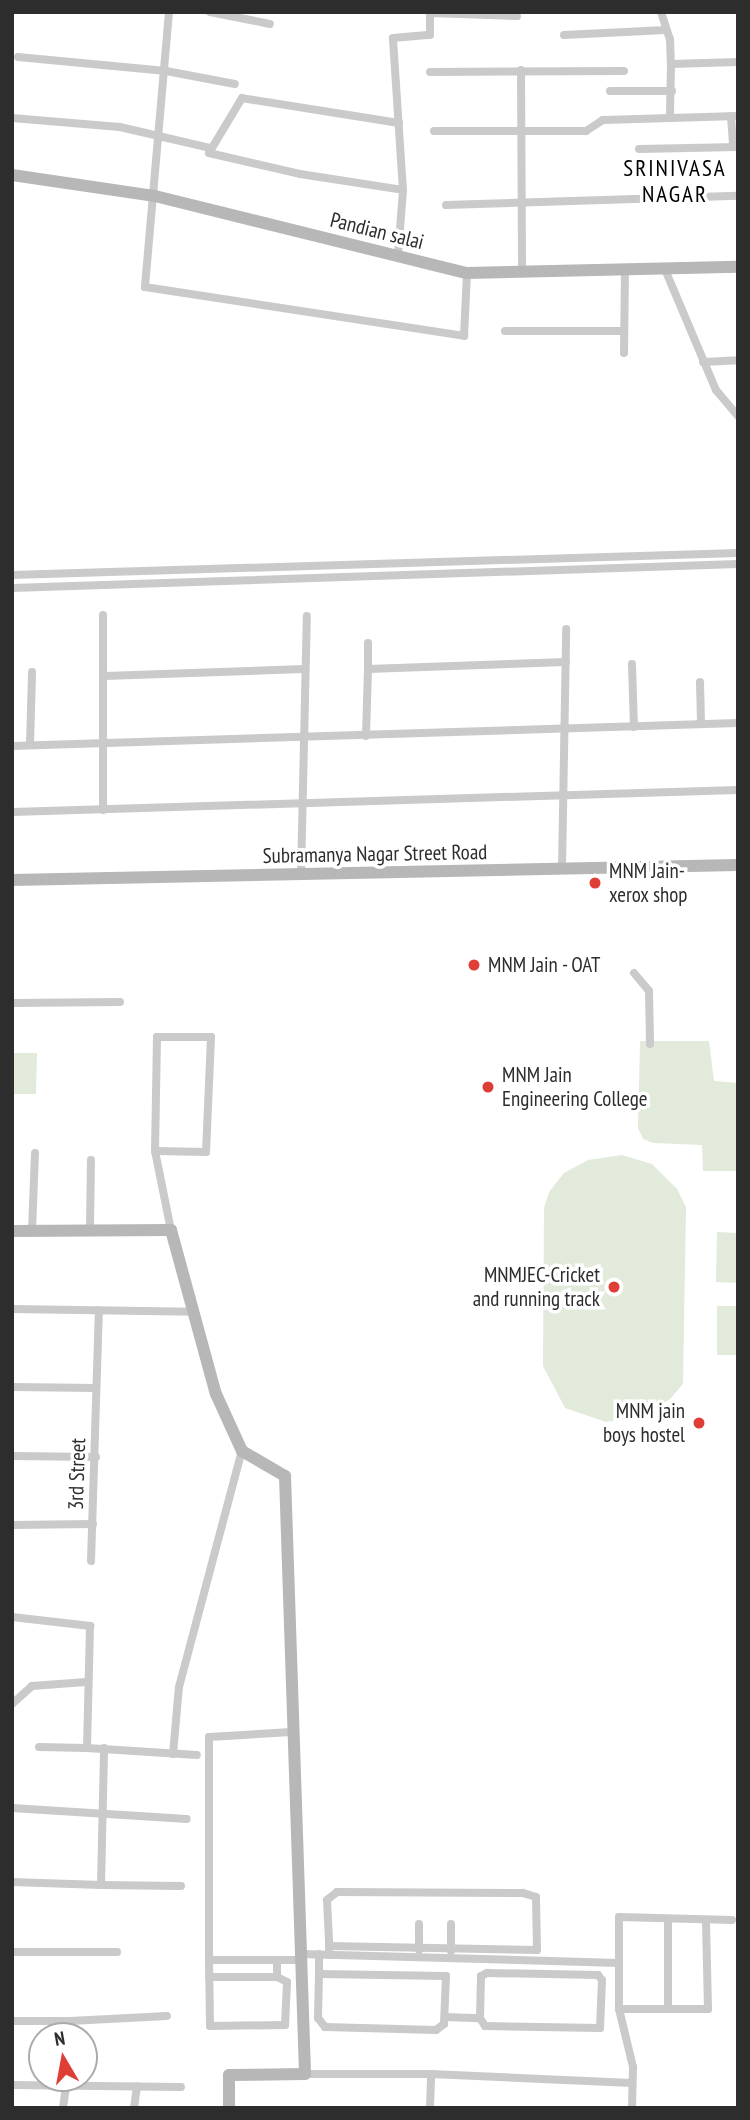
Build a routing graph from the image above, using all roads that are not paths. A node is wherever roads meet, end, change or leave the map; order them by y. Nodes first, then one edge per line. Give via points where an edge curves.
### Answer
1 (169, 12) edge
2 (210, 12) edge
3 (660, 12) edge
4 (517, 16) dead end
5 (270, 24) dead end
6 (666, 30) junction
7 (564, 35) dead end
8 (18, 57) dead end
9 (738, 62) edge
10 (671, 64) junction
11 (521, 70) junction
12 (166, 71) junction
13 (624, 71) dead end
14 (430, 72) dead end
15 (235, 84) dead end
16 (610, 91) dead end
17 (672, 91) junction
18 (670, 115) junction
19 (735, 116) edge
20 (12, 118) edge
21 (399, 123) junction
22 (434, 131) dead end
23 (519, 131) junction
24 (160, 135) junction
25 (735, 147) edge
26 (210, 148) junction
27 (639, 149) dead end
28 (12, 175) edge
29 (402, 190) junction
30 (155, 196) junction
31 (738, 196) edge
32 (520, 201) junction
33 (446, 205) dead end
34 (398, 255) junction
35 (664, 267) junction
36 (738, 267) edge
37 (625, 269) junction
38 (522, 272) junction
39 (467, 273) junction
40 (505, 331) dead end
41 (624, 331) junction
42 (624, 353) dead end
43 (738, 360) edge
44 (703, 362) junction
45 (735, 408) edge
46 (738, 416) edge
47 (738, 553) edge
48 (738, 564) edge
49 (12, 575) edge
50 (12, 588) edge
51 (103, 615) dead end
52 (307, 616) dead end
53 (566, 629) dead end
54 (368, 643) dead end
55 (566, 662) junction
56 (632, 664) dead end
57 (368, 668) junction
58 (304, 669) junction
59 (32, 673) dead end
60 (105, 676) junction
61 (700, 682) dead end
62 (738, 723) edge
63 (701, 724) junction
64 (634, 727) junction
65 (563, 729) junction
66 (366, 736) junction
67 (301, 738) junction
68 (103, 743) junction
69 (30, 745) junction
70 (12, 746) edge
71 (738, 790) edge
72 (563, 796) junction
73 (301, 804) junction
74 (103, 810) junction
75 (12, 812) edge
76 (738, 865) edge
77 (562, 869) junction
78 (302, 874) junction
79 (12, 880) edge
80 (634, 973) dead end
81 (120, 1002) dead end
82 (12, 1003) edge
83 (650, 1044) dead end
84 (155, 1151) junction
85 (35, 1153) dead end
86 (91, 1160) dead end
87 (90, 1228) junction
88 (171, 1230) junction
89 (12, 1231) edge
90 (32, 1231) junction
91 (12, 1308) edge
92 (99, 1310) junction
93 (194, 1312) junction
94 (12, 1388) edge
95 (96, 1388) junction
96 (242, 1451) junction
97 (12, 1456) edge
98 (96, 1457) junction
99 (93, 1524) junction
100 (12, 1525) edge
101 (91, 1561) dead end
102 (12, 1617) edge
103 (86, 1682) junction
104 (12, 1704) edge
105 (291, 1732) junction
106 (39, 1747) dead end
107 (87, 1748) junction
108 (104, 1748) junction
109 (173, 1754) junction
110 (197, 1755) dead end
111 (12, 1808) edge
112 (103, 1814) junction
113 (187, 1819) dead end
114 (12, 1882) edge
115 (101, 1885) junction
116 (181, 1886) dead end
117 (668, 1919) junction
118 (706, 1920) junction
119 (732, 1920) dead end
120 (419, 1924) dead end
121 (451, 1924) dead end
122 (329, 1950) junction
123 (537, 1950) junction
124 (12, 1952) edge
125 (117, 1952) dead end
126 (419, 1953) junction
127 (319, 1954) junction
128 (450, 1955) junction
129 (300, 1957) junction
130 (489, 1959) junction
131 (209, 1960) junction
132 (277, 1960) junction
133 (537, 1960) junction
134 (598, 1962) junction
135 (619, 1963) junction
136 (489, 1973) junction
137 (318, 1974) junction
138 (598, 1975) junction
139 (446, 1976) junction
140 (209, 1977) junction
141 (277, 1977) junction
142 (668, 2009) junction
143 (619, 2010) junction
144 (167, 2016) dead end
145 (445, 2017) junction
146 (480, 2018) junction
147 (12, 2021) edge
148 (70, 2021) joint
149 (305, 2074) junction
150 (431, 2074) junction
151 (98, 2083) edge
152 (632, 2083) junction
153 (137, 2086) junction
154 (181, 2087) dead end
155 (134, 2108) edge
156 (229, 2108) edge
157 (430, 2108) edge
158 (632, 2108) edge

1 - 12 street
2 - 5 street
3 - 6 street
4 - 21 street via 430,13 430,35 393,37
6 - 7 street
6 - 10 street
8 - 12 street
9 - 10 street
10 - 17 street
11 - 13 street
11 - 14 street
11 - 23 street
12 - 15 street
12 - 24 street
16 - 17 street
17 - 18 street
18 - 19 street
18 - 23 street via 603,120 586,131
19 - 25 street
20 - 24 street
21 - 26 street via 239,98
21 - 29 street
22 - 23 street
23 - 32 street
24 - 26 street
24 - 30 street
25 - 27 street
26 - 29 street via 215,158
28 - 30 street, Pandian salai
29 - 34 street
30 - 34 street, Pandian salai
30 - 39 street via 145,287 464,336
31 - 32 street
32 - 33 street
32 - 38 street
34 - 39 street, Pandian salai
35 - 36 street, Pandian salai
35 - 37 street, Pandian salai
35 - 44 street
37 - 38 street, Pandian salai
37 - 41 street
38 - 39 street, Pandian salai
40 - 41 street
41 - 42 street
43 - 44 street
44 - 45 street via 716,390
45 - 46 street
47 - 49 street
48 - 50 street
51 - 60 street
52 - 58 street
53 - 55 street
54 - 57 street
55 - 57 street
55 - 65 street
56 - 64 street
57 - 66 street
58 - 60 street
58 - 67 street
59 - 69 street
60 - 68 street
61 - 63 street
62 - 63 street
63 - 64 street
64 - 65 street
65 - 66 street
65 - 72 street
66 - 67 street
67 - 68 street
67 - 73 street
68 - 69 street
68 - 74 street
69 - 70 street
71 - 72 street
72 - 73 street
72 - 77 street
73 - 74 street
73 - 78 street
74 - 75 street
76 - 77 street, Subramanya Nagar Street Road
77 - 78 street, Subramanya Nagar Street Road
78 - 79 street, Subramanya Nagar Street Road
80 - 83 street via 649,992
81 - 82 street
84 - 84 street via 157,1037 211,1037 206,1152
84 - 88 street
85 - 90 street
86 - 87 street
87 - 88 street
87 - 90 street
88 - 93 street
89 - 90 street
91 - 92 street
92 - 93 street
92 - 95 street, 3rd Street
93 - 96 street via 216,1394
94 - 95 street
95 - 98 street, 3rd Street
96 - 105 street via 285,1476
96 - 109 street via 179,1687
97 - 98 street
98 - 99 street, 3rd Street
99 - 100 street
99 - 101 street, 3rd Street
102 - 103 street via 90,1626
103 - 104 street via 32,1686
103 - 107 street
105 - 129 street
105 - 131 street via 209,1737
106 - 107 street
107 - 108 street
108 - 109 street
108 - 112 street
109 - 110 street
111 - 112 street
112 - 113 street
112 - 115 street
114 - 115 street
115 - 116 street
117 - 118 street
117 - 135 street via 619,1917
117 - 142 street
118 - 119 street
118 - 142 street via 708,2009
120 - 126 street
121 - 128 street
122 - 123 street via 327,1900 337,1892 523,1893 536,1897
122 - 126 street
122 - 127 street
123 - 128 street
123 - 133 street
124 - 125 street
126 - 128 street
127 - 129 street
127 - 137 street
128 - 130 street
128 - 139 street
129 - 132 street
129 - 149 street
130 - 133 street
130 - 136 street
131 - 132 street
131 - 140 street
132 - 141 street
133 - 134 street
134 - 135 street
134 - 138 street
135 - 143 street
136 - 138 street
136 - 146 street via 481,1976
137 - 139 street
137 - 145 street via 318,2018 325,2027 436,2030
138 - 146 street via 602,1980 600,2028 485,2026
139 - 145 street
140 - 141 street
140 - 141 street via 208,2025 234,2026 285,2025 287,1982
142 - 143 street
143 - 152 street via 633,2067
144 - 148 street
145 - 146 street
147 - 148 street
149 - 150 street
149 - 156 street via 229,2076
150 - 152 street
150 - 157 street
151 - 153 street
152 - 158 street
153 - 154 street
153 - 155 street

